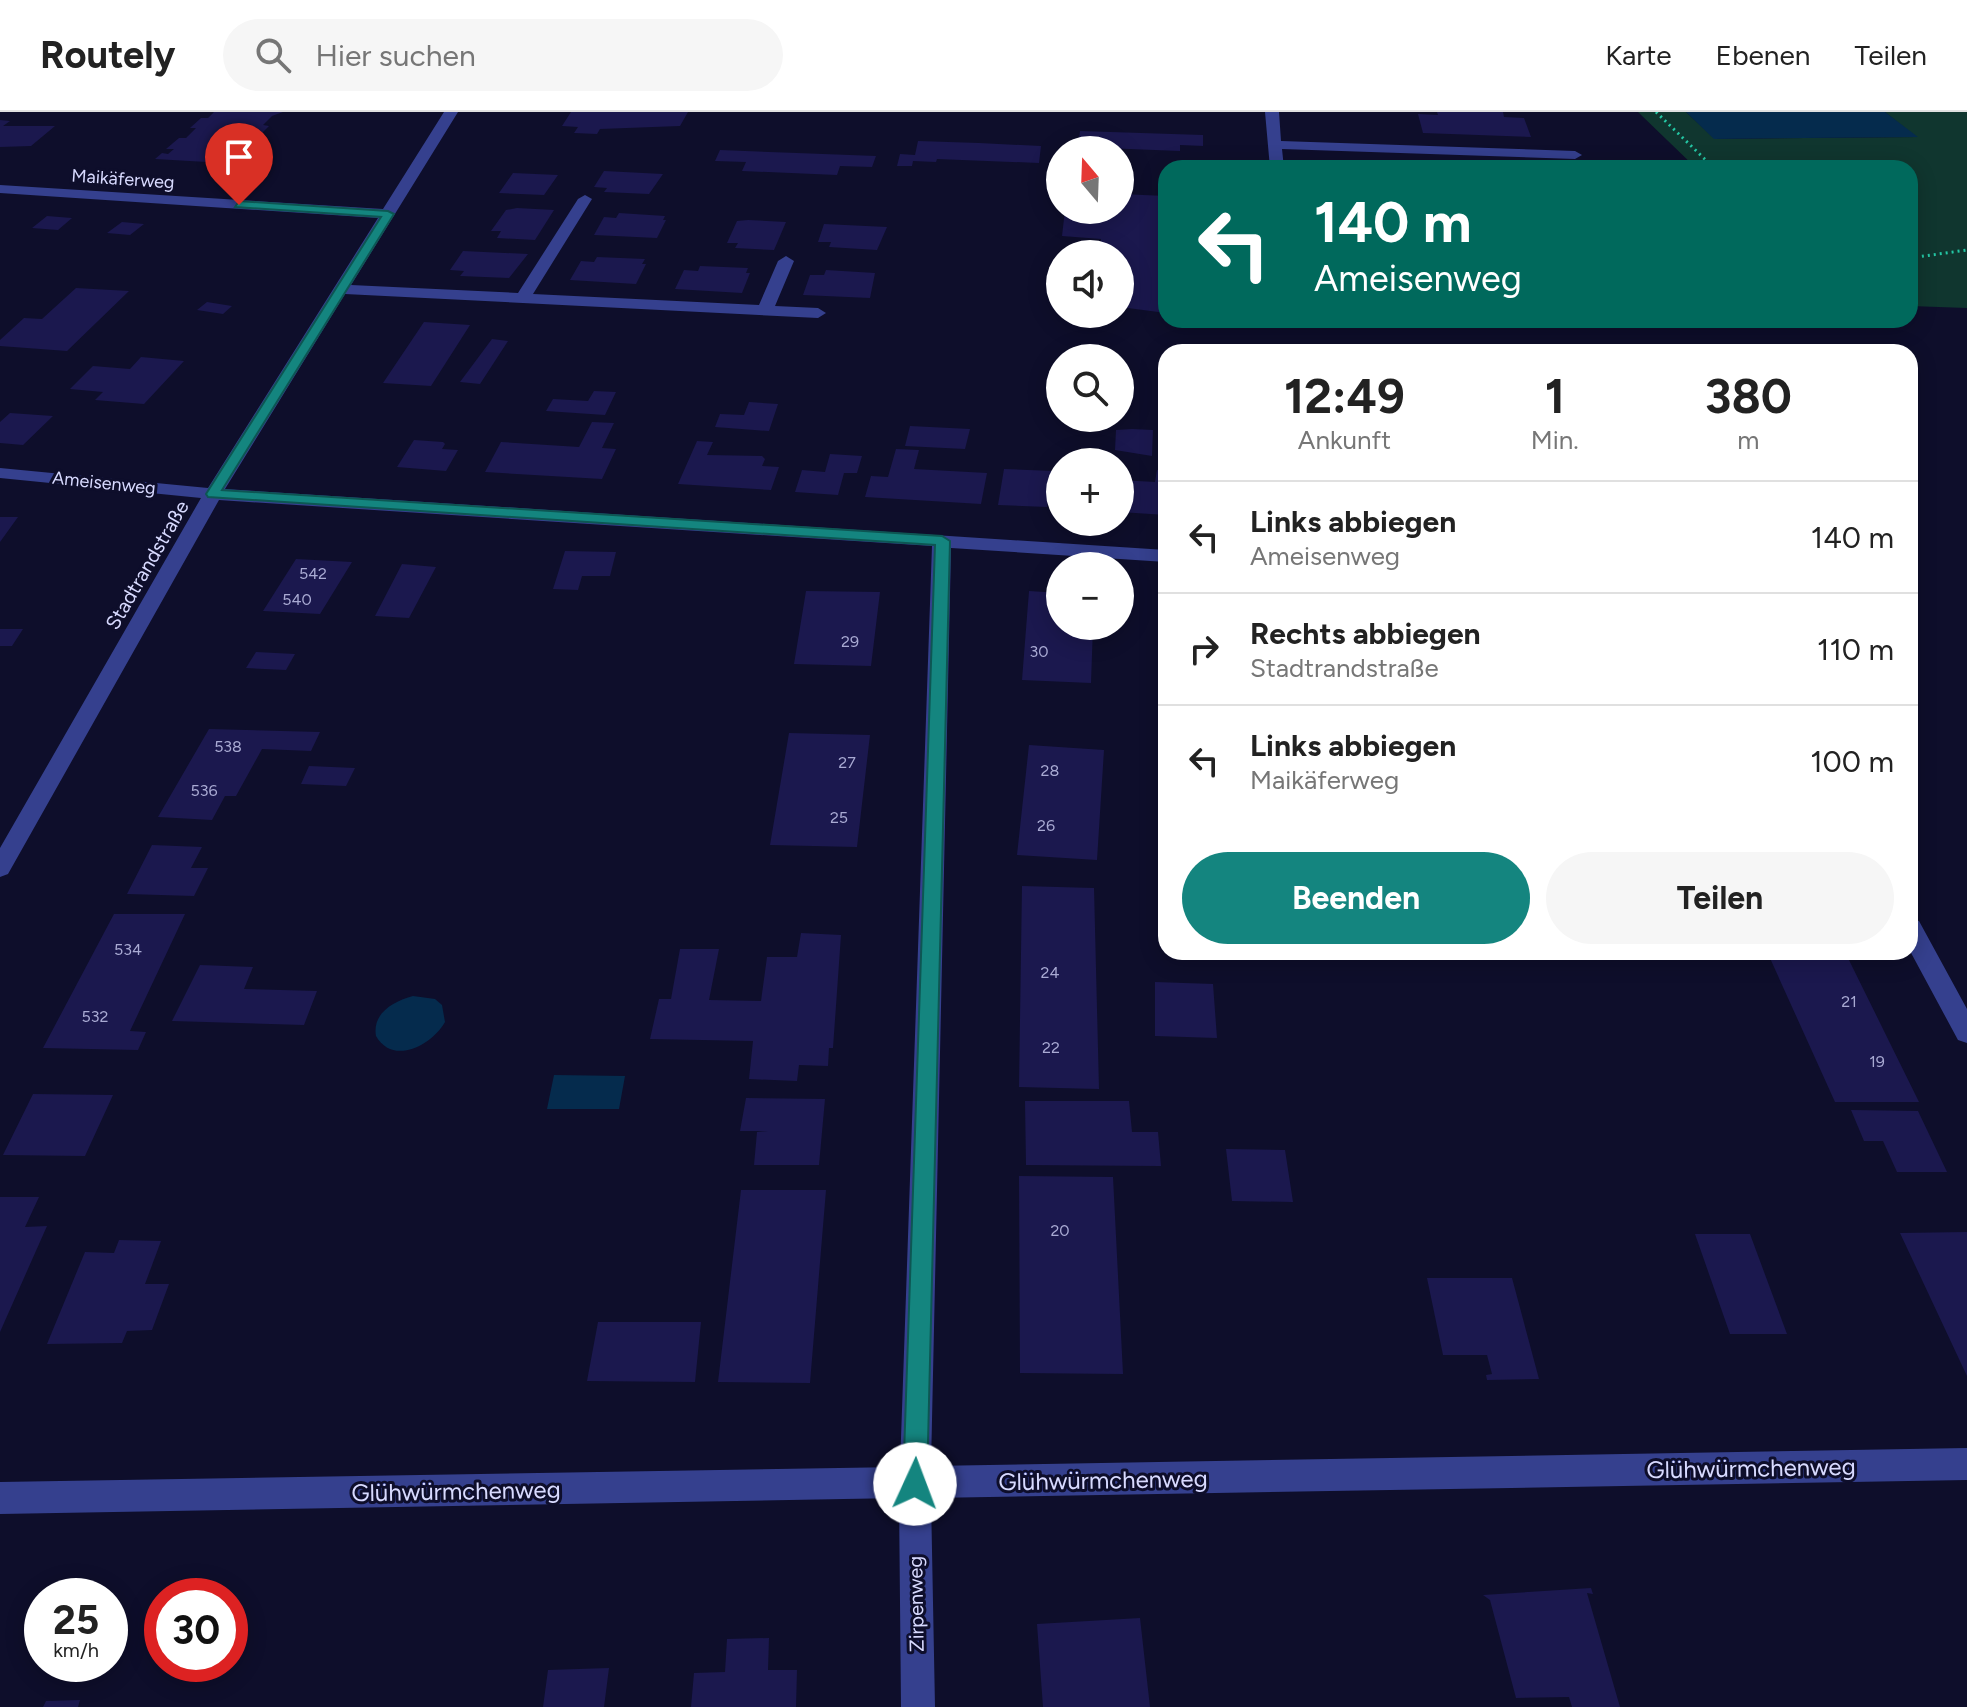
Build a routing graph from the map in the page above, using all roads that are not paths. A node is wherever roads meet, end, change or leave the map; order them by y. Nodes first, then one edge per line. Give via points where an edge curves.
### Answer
1 (451, 112) edge
2 (1272, 112) edge
3 (1275, 145) junction
4 (1575, 155) dead end
5 (1276, 160) edge
6 (0, 189) edge
7 (585, 199) dead end
8 (388, 214) junction
9 (786, 261) dead end
10 (339, 289) junction
11 (521, 300) junction
12 (765, 310) junction
13 (818, 313) dead end
14 (0, 473) edge
15 (213, 494) junction
16 (942, 541) junction
17 (1158, 555) edge
18 (0, 868) edge
19 (1918, 943) edge
20 (1967, 1033) edge
21 (1967, 1464) edge
22 (915, 1484) junction
23 (0, 1498) edge
24 (918, 1707) edge

1 - 8 street, Stadtrandstraße
2 - 3 street
3 - 4 street
3 - 5 street
6 - 8 street, Maikäferweg
7 - 11 street
8 - 10 street, Stadtrandstraße
9 - 12 street
10 - 11 street
10 - 15 street, Stadtrandstraße
11 - 12 street
12 - 13 street
14 - 15 street, Ameisenweg
15 - 16 street, Ameisenweg
15 - 18 street, Stadtrandstraße
16 - 17 street, Ameisenweg
16 - 22 street, Zirpenweg
19 - 20 street
21 - 22 street, Glühwürmchenweg
22 - 23 street, Glühwürmchenweg
22 - 24 street, Zirpenweg

